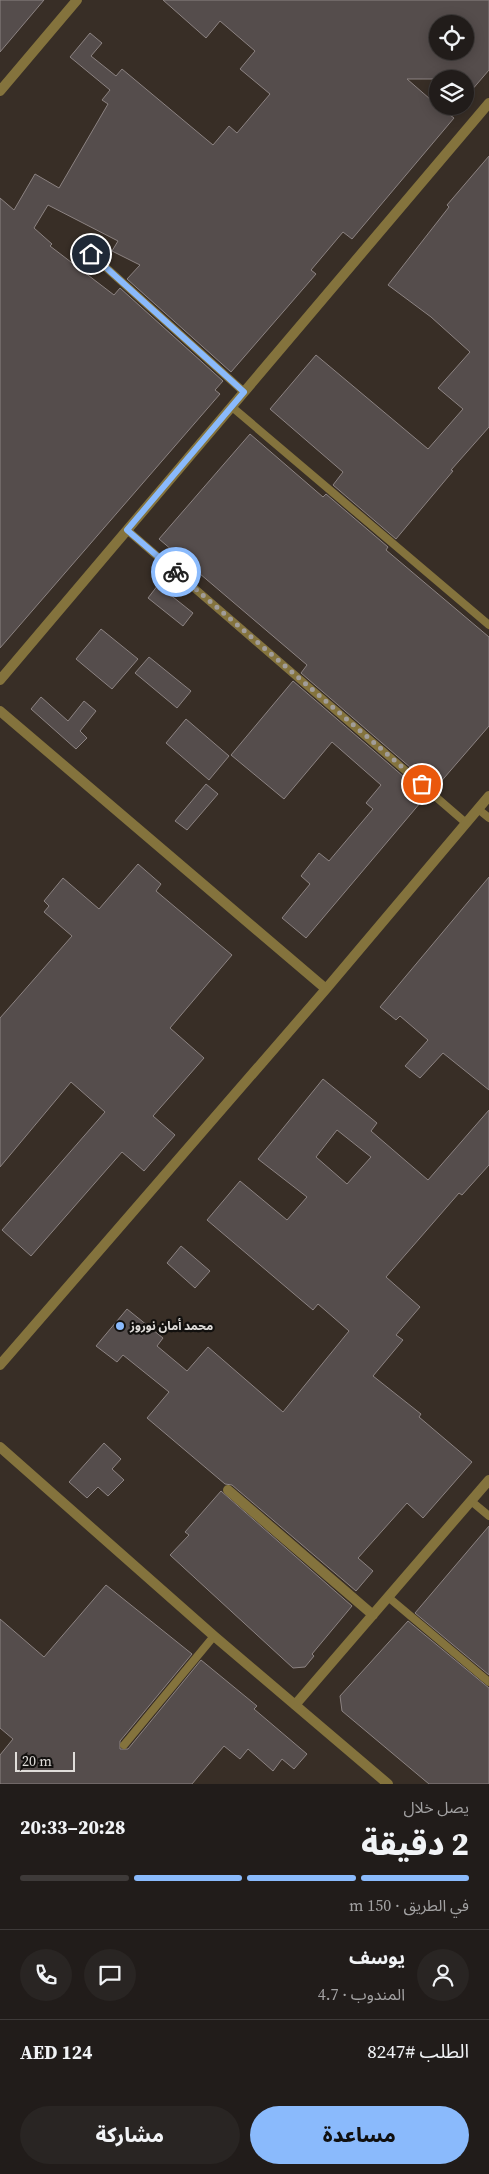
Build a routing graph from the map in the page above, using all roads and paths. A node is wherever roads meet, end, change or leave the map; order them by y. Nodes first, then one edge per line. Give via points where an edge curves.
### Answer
1 (77, 0) edge
2 (0, 92) edge
3 (489, 103) edge
4 (91, 254) dead end
5 (244, 392) junction
6 (232, 406) junction
7 (127, 530) junction
8 (489, 625) edge
9 (0, 680) edge
10 (0, 711) edge
11 (489, 796) edge
12 (478, 809) junction
13 (489, 818) edge
14 (466, 822) junction
15 (326, 988) junction
16 (0, 1364) edge
17 (0, 1447) edge
18 (489, 1480) edge
19 (228, 1490) dead end
20 (471, 1501) junction
21 (489, 1516) edge
22 (388, 1597) junction
23 (372, 1615) junction
24 (214, 1636) junction
25 (489, 1682) edge
26 (295, 1705) junction
27 (124, 1744) dead end
28 (388, 1784) edge

1 - 2 street
3 - 5 street
4 - 5 lane
5 - 6 street
6 - 7 street
6 - 8 lane
7 - 9 street
7 - 14 lane
10 - 15 street
11 - 12 street
12 - 13 lane
12 - 14 street
14 - 15 street
15 - 16 street
17 - 24 street
18 - 20 street
19 - 23 street
20 - 21 lane
20 - 22 street
22 - 23 street
22 - 25 lane
23 - 26 street
24 - 26 street
24 - 27 lane
26 - 28 street

